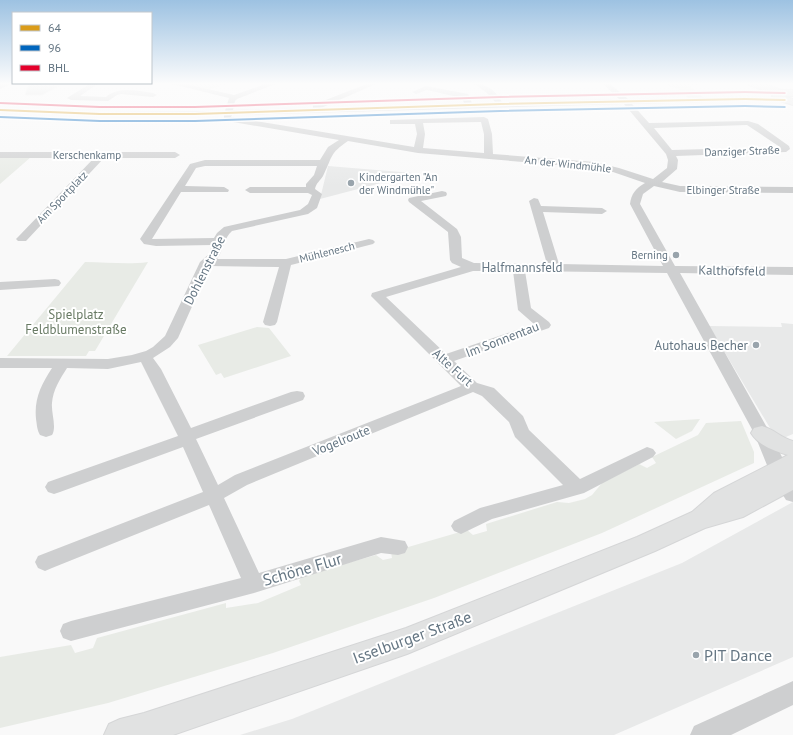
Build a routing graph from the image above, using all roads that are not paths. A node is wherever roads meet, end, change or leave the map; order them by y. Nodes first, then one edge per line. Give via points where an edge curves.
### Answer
1 (228, 117) edge
2 (640, 117) edge
3 (419, 121) junction
4 (393, 122) dead end
5 (647, 126) junction
6 (346, 139) junction
7 (418, 150) junction
8 (670, 153) junction
9 (0, 155) edge
10 (102, 155) junction
11 (175, 155) dead end
12 (488, 156) junction
13 (323, 163) junction
14 (654, 182) junction
15 (178, 190) junction
16 (224, 190) dead end
17 (250, 190) dead end
18 (310, 190) junction
19 (793, 190) edge
20 (442, 194) dead end
21 (602, 211) dead end
22 (22, 239) dead end
23 (219, 241) junction
24 (369, 242) dead end
25 (206, 262) junction
26 (286, 263) junction
27 (472, 267) junction
28 (518, 267) junction
29 (554, 267) junction
30 (671, 269) junction
31 (793, 271) edge
32 (55, 283) dead end
33 (0, 286) edge
34 (377, 296) joint
35 (270, 322) dead end
36 (144, 356) junction
37 (444, 360) junction
38 (0, 363) edge
39 (62, 364) junction
40 (472, 387) junction
41 (297, 396) dead end
42 (46, 431) dead end
43 (762, 433) junction
44 (187, 438) junction
45 (793, 449) edge
46 (647, 453) dead end
47 (788, 478) edge
48 (54, 486) dead end
49 (578, 488) junction
50 (213, 496) junction
51 (461, 526) dead end
52 (398, 547) dead end
53 (45, 562) dead end
54 (254, 584) junction
55 (71, 631) dead end
56 (793, 693) edge
57 (120, 735) edge
58 (703, 735) edge

1 - 6 street, An der Windmühle
2 - 5 street
3 - 4 street
3 - 7 street via 421,134
3 - 12 street via 484,119 488,134
5 - 8 street
5 - 8 street, Danziger Straße via 748,123 786,149
6 - 7 street, An der Windmühle
6 - 13 street via 331,149
7 - 12 street, An der Windmühle
8 - 14 street via 673,160 672,169
9 - 10 street, Kerschenkamp
10 - 11 street, Kerschenkamp
10 - 22 street, Am Sportplatz
12 - 14 street, An der Windmühle via 594,165
13 - 15 street via 198,164 193,166
13 - 18 street
14 - 19 street, Elbinger Straße via 670,188 695,190
14 - 30 street via 638,192 635,204
15 - 16 street
15 - 23 street via 146,239 148,242
17 - 18 street
18 - 23 street, Dohlenstraße via 317,194 313,206 304,212 228,229
20 - 27 street via 413,200 453,230 456,260
21 - 29 street via 535,205
23 - 25 street, Dohlenstraße via 214,255
24 - 26 street, Mühlenesch
25 - 26 street, Mühlenesch
25 - 36 street, Dohlenstraße via 171,338 165,346
26 - 35 street, Mühlenesch
27 - 28 street, Halfmannsfeld
27 - 34 street, Halfmannsfeld
28 - 29 street, Halfmannsfeld
28 - 37 street, Im Sonnentau via 525,310 544,325
29 - 30 street, Halfmannsfeld
30 - 31 street, Kalthofsfeld
30 - 43 street
32 - 33 street
34 - 37 street, Alte Furt
36 - 39 street, Dohlenstraße via 108,364
36 - 44 street, Schöne Flur
37 - 40 street, Alte Furt
38 - 39 street, Dohlenstraße
39 - 42 street via 48,384 42,407
40 - 49 street, Alte Furt via 488,392 517,420 521,433
40 - 50 street, Vogelroute via 241,480
41 - 44 street
43 - 45 main road via 777,444
43 - 47 street via 774,459
44 - 48 street
44 - 50 street, Schöne Flur
46 - 49 street
47 - 57 main road, Isselburger Straße via 734,510 698,520 646,544 408,640
49 - 51 street via 487,513
50 - 53 street
50 - 54 street, Schöne Flur
52 - 54 street, Schöne Flur via 381,545
54 - 55 street
56 - 58 street

